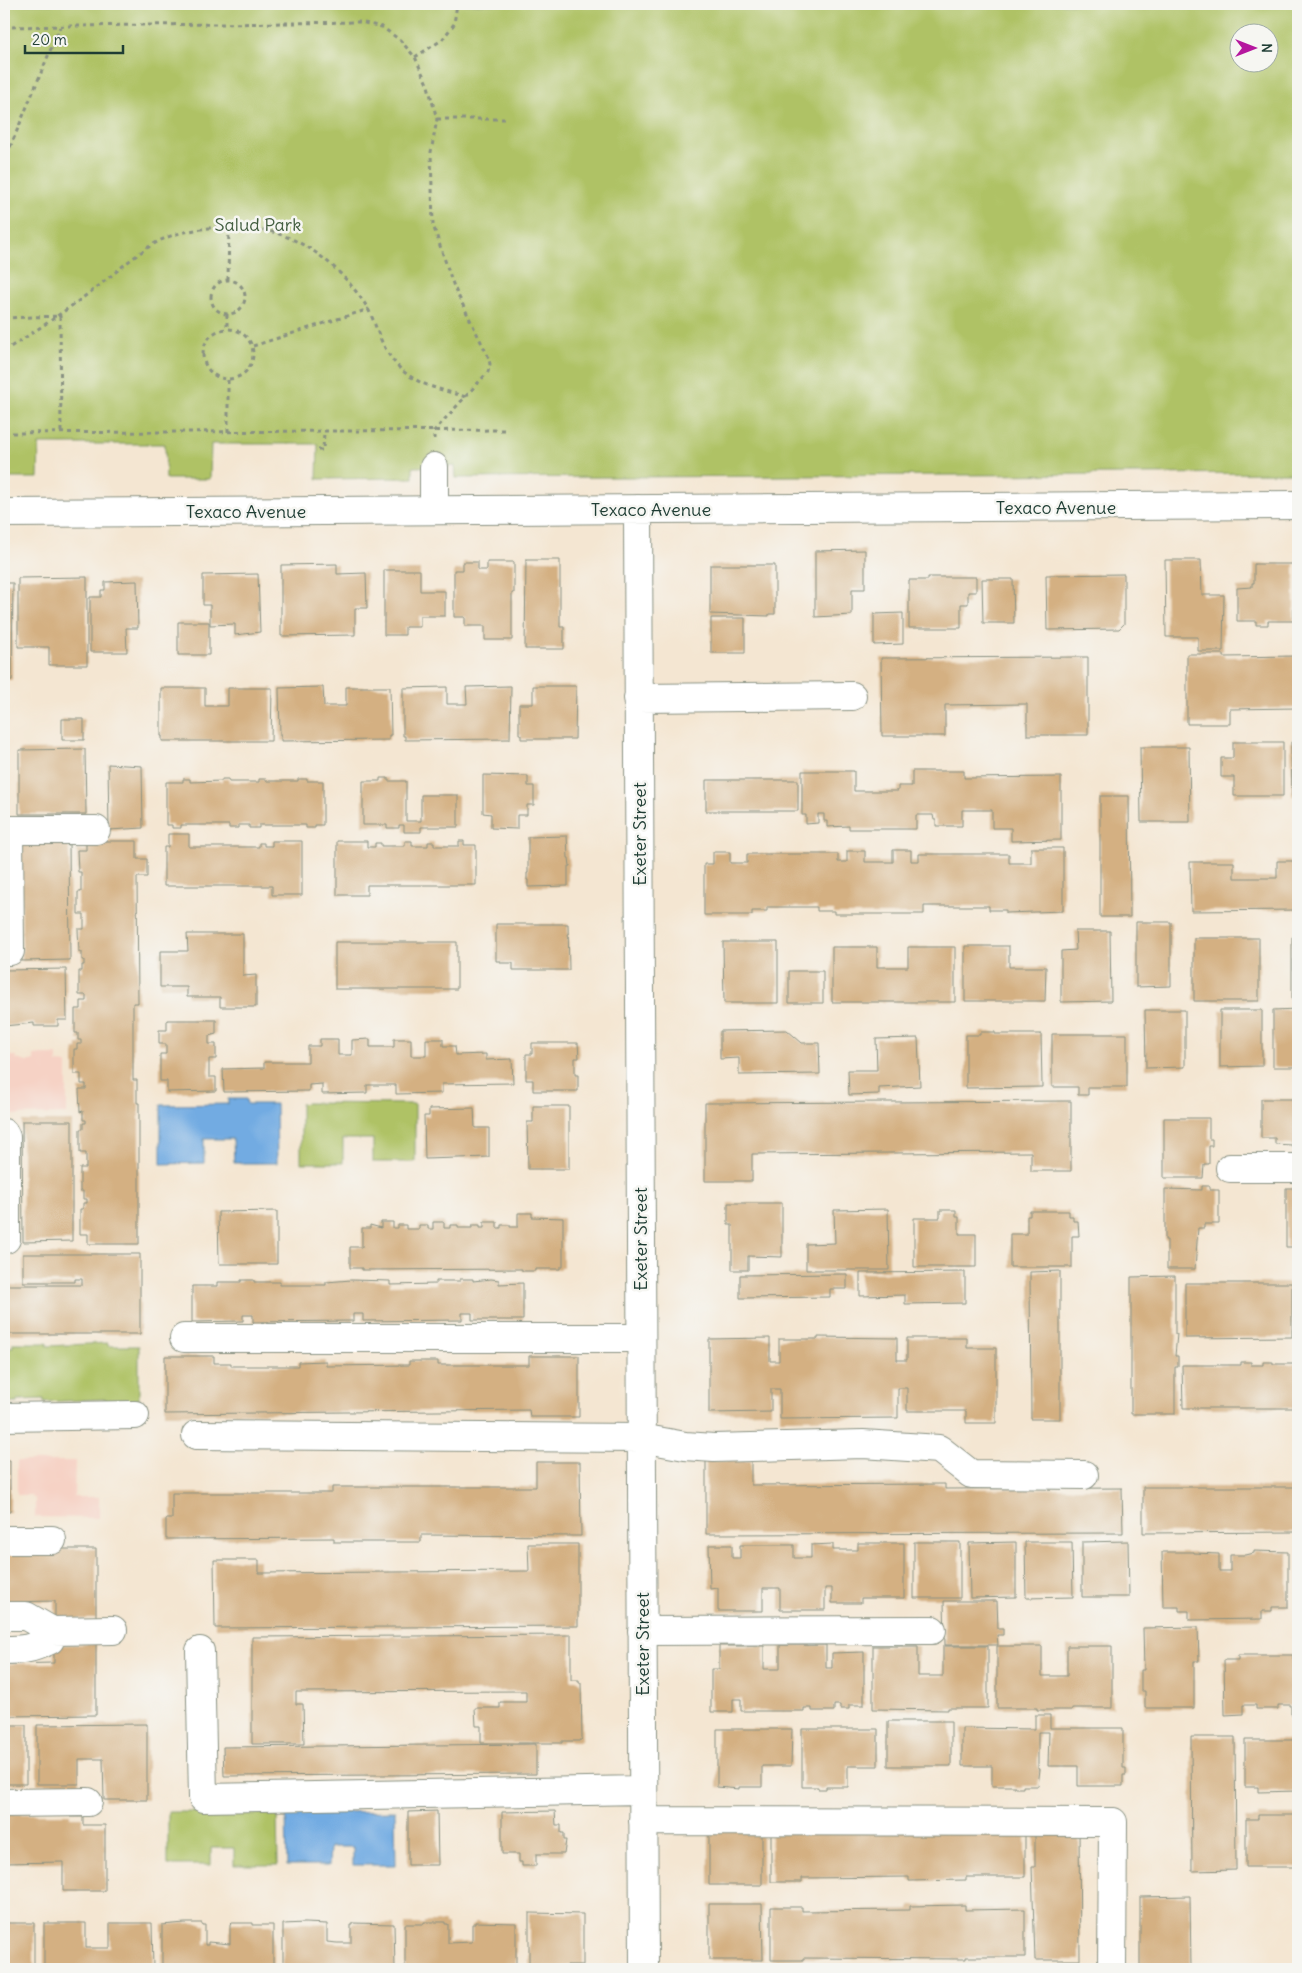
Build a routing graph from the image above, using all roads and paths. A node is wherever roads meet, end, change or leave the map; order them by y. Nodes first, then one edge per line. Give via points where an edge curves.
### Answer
1 (457, 4) edge
2 (4, 27) edge
3 (60, 27) junction
4 (415, 57) junction
5 (437, 119) junction
6 (507, 119) dead end
7 (4, 162) edge
8 (229, 225) junction
9 (228, 280) junction
10 (368, 309) junction
11 (226, 314) junction
12 (60, 316) junction
13 (4, 318) edge
14 (227, 328) junction
15 (253, 346) junction
16 (4, 351) edge
17 (228, 380) junction
18 (466, 397) junction
19 (508, 430) dead end
20 (434, 431) junction
21 (228, 432) junction
22 (324, 432) junction
23 (4, 433) edge
24 (61, 433) junction
25 (318, 450) dead end
26 (434, 467) dead end
27 (1298, 505) edge
28 (434, 510) junction
29 (638, 510) junction
30 (4, 513) edge
31 (852, 696) dead end
32 (638, 698) junction
33 (6, 830) edge
34 (96, 830) dead end
35 (4, 951) edge
36 (4, 1133) edge
37 (1230, 1168) dead end
38 (1298, 1168) edge
39 (6, 1239) dead end
40 (184, 1338) dead end
41 (641, 1338) junction
42 (135, 1415) dead end
43 (4, 1417) edge
44 (196, 1435) dead end
45 (641, 1438) junction
46 (1084, 1475) dead end
47 (4, 1540) edge
48 (52, 1540) dead end
49 (4, 1616) edge
50 (113, 1630) dead end
51 (932, 1630) dead end
52 (52, 1631) junction
53 (642, 1631) junction
54 (4, 1650) edge
55 (200, 1651) dead end
56 (643, 1790) junction
57 (88, 1802) dead end
58 (4, 1803) edge
59 (643, 1821) junction
60 (644, 1969) edge
61 (1112, 1969) edge

1 - 4 path via 454,24 442,40
2 - 3 path
3 - 4 path via 360,22 382,27
3 - 7 path
4 - 5 path via 428,86
5 - 6 path
5 - 18 path via 432,152 432,225 454,287 490,364 488,372
8 - 9 path
8 - 10 path via 270,230 301,242 349,281
8 - 12 path via 194,230 162,240 129,261
9 - 11 path via 213,288 211,300 216,309
9 - 11 path via 242,287 245,297 242,308
10 - 15 path
10 - 18 path via 385,348 398,368 419,383
11 - 14 path
12 - 13 path
12 - 16 path
12 - 24 path
14 - 15 path via 242,332
14 - 17 path via 210,336 205,344 203,360 212,374
15 - 17 path via 253,362 249,369 243,375
17 - 21 path
18 - 20 path
19 - 20 path
20 - 22 path
21 - 22 path
21 - 24 path
22 - 25 path via 323,450
23 - 24 path
26 - 28 street
27 - 29 street, Texaco Avenue
28 - 29 street, Texaco Avenue
28 - 30 street, Texaco Avenue
29 - 32 street, Exeter Street
31 - 32 street
32 - 41 street, Exeter Street
33 - 34 street
33 - 35 street via 10,951
36 - 39 street
37 - 38 street
40 - 41 street
41 - 45 street, Exeter Street
42 - 43 street
44 - 45 street
45 - 46 street via 714,1448 864,1444 939,1449 971,1474
45 - 53 street, Exeter Street
47 - 48 street
49 - 52 street via 26,1616
50 - 52 street
51 - 53 street
52 - 54 street via 50,1640 34,1648
53 - 56 street, Exeter Street
55 - 56 street via 203,1798
56 - 59 street, Exeter Street
57 - 58 street
59 - 60 street, Exeter Street
59 - 61 street via 1113,1822

